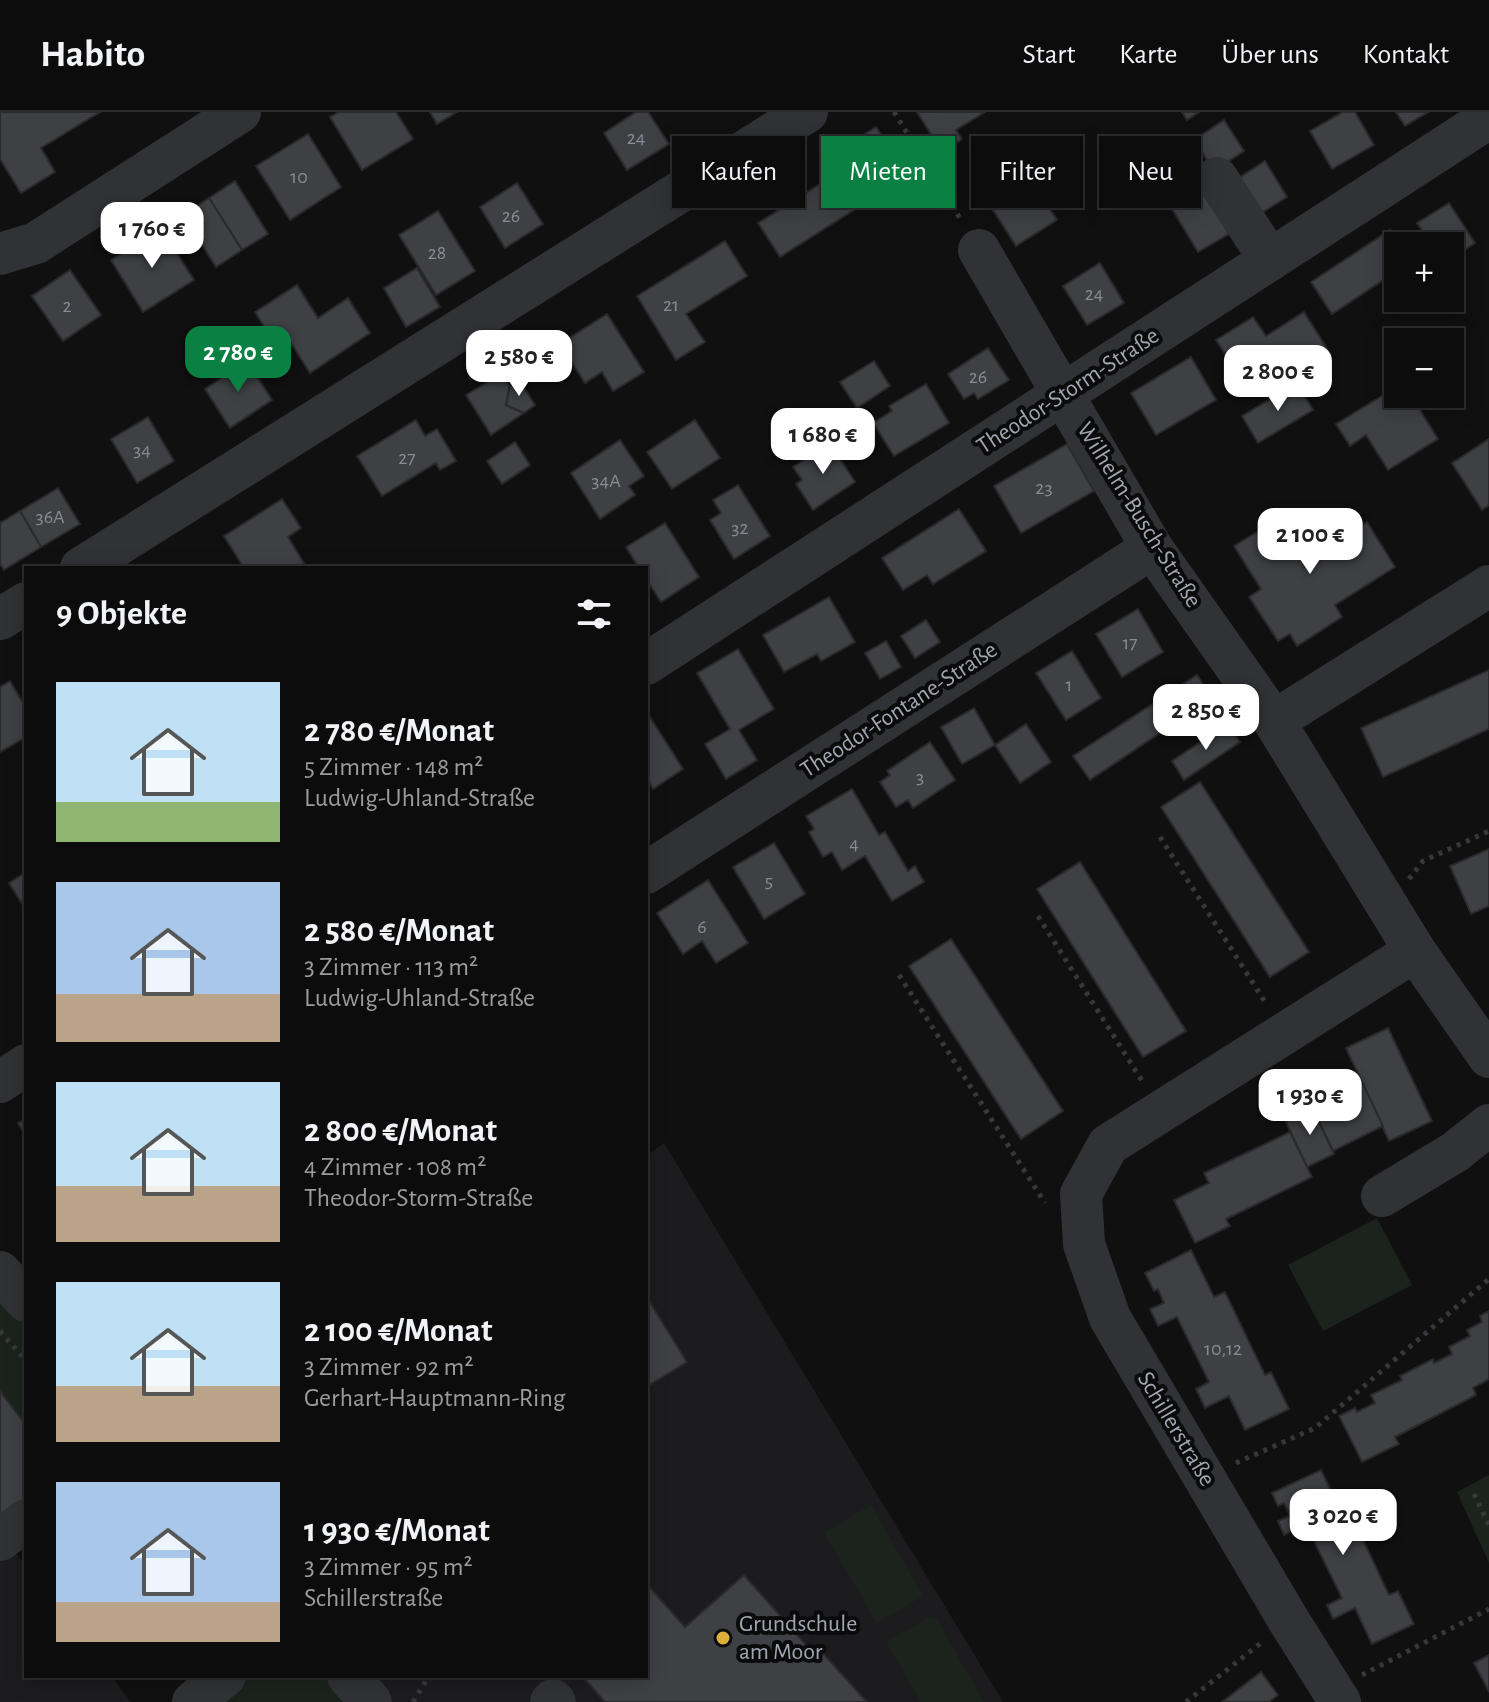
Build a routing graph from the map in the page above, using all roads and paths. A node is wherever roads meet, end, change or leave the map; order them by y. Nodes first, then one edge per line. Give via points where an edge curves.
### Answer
1 (240, 112) edge
2 (807, 112) edge
3 (894, 112) edge
4 (1489, 118) edge
5 (1217, 178) dead end
6 (979, 250) joint
7 (0, 254) edge
8 (1270, 260) junction
9 (1064, 393) junction
10 (1152, 548) junction
11 (84, 566) edge
12 (1489, 586) edge
13 (24, 604) edge
14 (0, 619) edge
15 (648, 663) edge
16 (1274, 721) junction
17 (1489, 831) edge
18 (1160, 837) dead end
19 (648, 872) edge
20 (1388, 907) junction
21 (1038, 916) dead end
22 (1415, 951) junction
23 (899, 975) dead end
24 (1284, 1033) junction
25 (1489, 1057) edge
26 (24, 1066) edge
27 (0, 1082) edge
28 (1161, 1111) junction
29 (1489, 1125) edge
30 (1382, 1196) dead end
31 (1083, 1230) junction
32 (1489, 1279) edge
33 (0, 1331) edge
34 (24, 1359) edge
35 (1205, 1477) junction
36 (1474, 1494) dead end
37 (24, 1522) edge
38 (1489, 1525) edge
39 (0, 1540) edge
40 (1489, 1609) edge
41 (1289, 1621) junction
42 (223, 1678) edge
43 (350, 1678) edge
44 (428, 1678) edge
45 (1325, 1694) edge
46 (193, 1702) edge
47 (371, 1702) edge
48 (413, 1702) edge
49 (1186, 1702) edge

1 - 7 street via 36,243
2 - 11 street
3 - 6 path
4 - 8 street, Theodor-Storm-Straße
5 - 8 street
6 - 9 street, Wilhelm-Busch-Straße
8 - 9 street, Theodor-Storm-Straße
9 - 10 street, Wilhelm-Busch-Straße
9 - 15 street, Theodor-Storm-Straße
10 - 16 street, Wilhelm-Busch-Straße
10 - 19 street, Theodor-Fontane-Straße
12 - 16 street
13 - 14 street
16 - 20 street, Wilhelm-Busch-Straße
17 - 20 path via 1423,861
18 - 24 path
20 - 22 street, Wilhelm-Busch-Straße
21 - 28 path
22 - 24 street, Schillerstraße
22 - 25 street, Wilhelm-Busch-Straße
23 - 31 path via 1064,1233
24 - 28 street, Schillerstraße
26 - 27 street
28 - 31 street, Schillerstraße via 1108,1145 1081,1194
29 - 30 street
31 - 35 street, Schillerstraße via 1110,1318
32 - 35 path via 1315,1428
33 - 34 path
35 - 41 street, Schillerstraße
36 - 38 path
37 - 39 street
40 - 45 path
41 - 45 street, Schillerstraße
41 - 49 path
42 - 46 street
43 - 47 street
44 - 48 path

